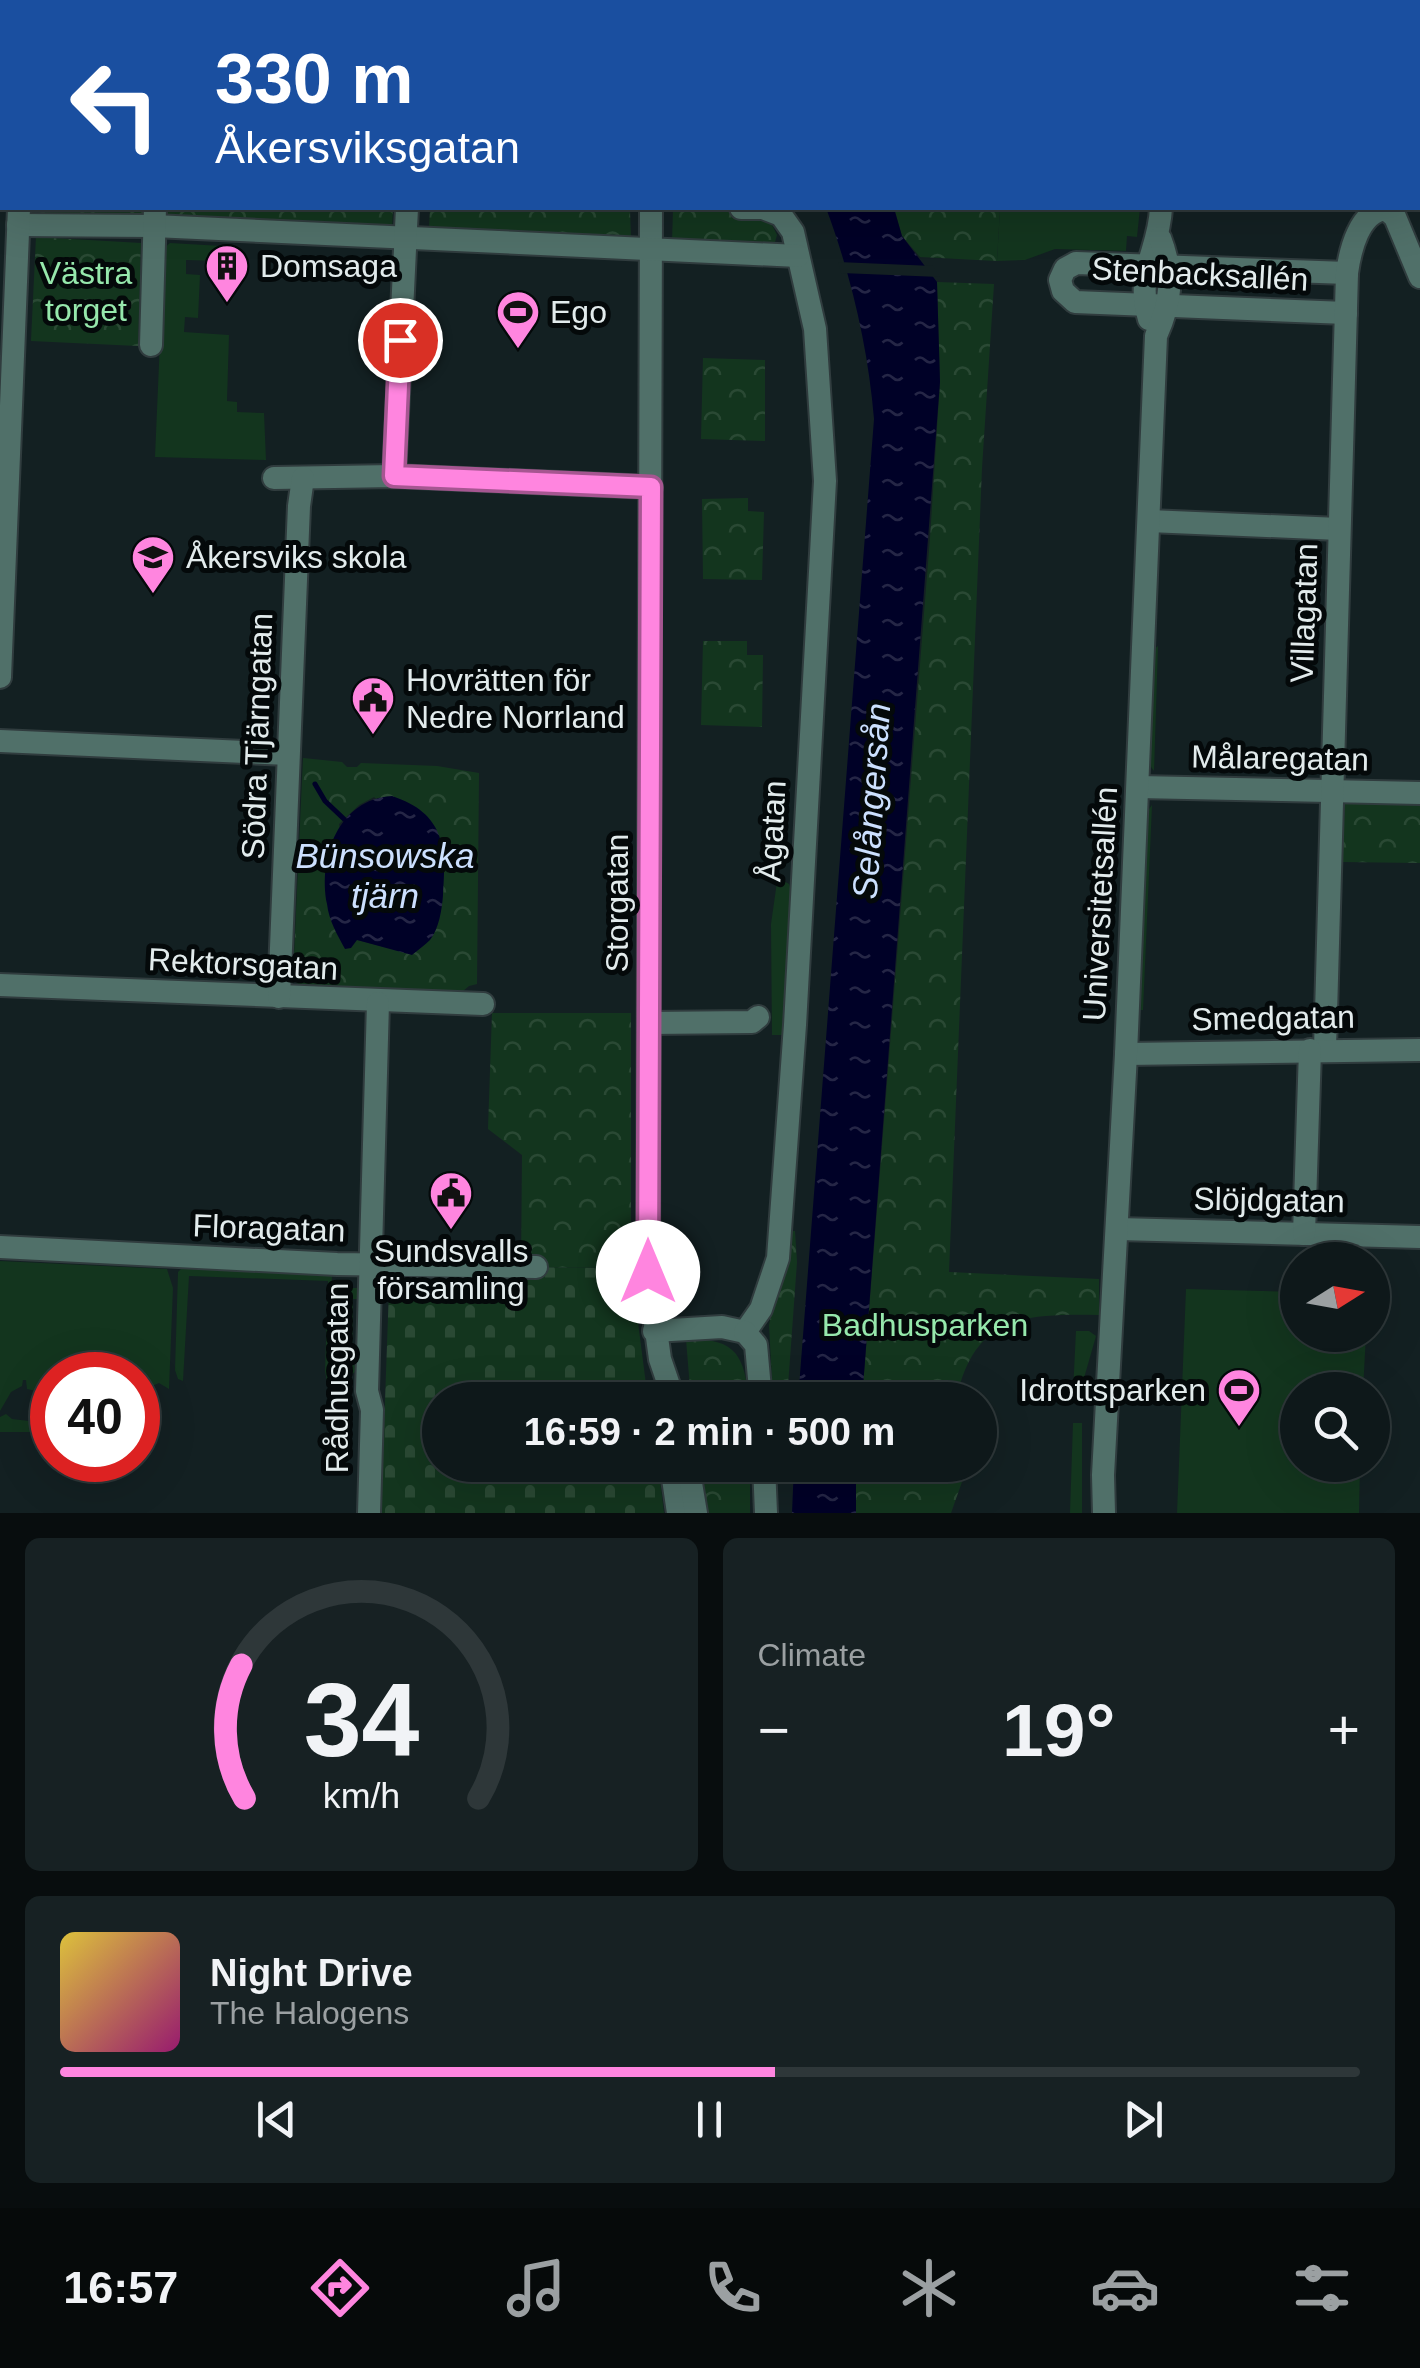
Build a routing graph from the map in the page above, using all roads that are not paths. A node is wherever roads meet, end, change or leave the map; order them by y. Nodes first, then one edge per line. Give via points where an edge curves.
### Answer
1 (408, 210) edge
2 (651, 210) edge
3 (768, 210) edge
4 (1162, 210) edge
5 (1377, 210) edge
6 (1387, 210) edge
7 (18, 216) edge
8 (155, 217) edge
9 (407, 238) junction
10 (651, 248) junction
11 (798, 256) junction
12 (1159, 267) junction
13 (1347, 273) junction
14 (1420, 277) edge
15 (1157, 305) junction
16 (1346, 313) junction
17 (150, 344) dead end
18 (394, 476) junction
19 (274, 478) dead end
20 (303, 478) junction
21 (651, 487) junction
22 (1149, 521) junction
23 (1339, 529) junction
24 (0, 677) edge
25 (0, 741) edge
26 (288, 754) junction
27 (1138, 788) junction
28 (1330, 792) junction
29 (1420, 793) edge
30 (0, 985) edge
31 (280, 997) junction
32 (378, 1002) junction
33 (483, 1004) dead end
34 (758, 1017) dead end
35 (649, 1023) junction
36 (1317, 1049) junction
37 (1420, 1050) edge
38 (1126, 1054) junction
39 (1118, 1229) junction
40 (1304, 1234) junction
41 (1420, 1238) edge
42 (0, 1247) edge
43 (369, 1264) junction
44 (536, 1267) dead end
45 (654, 1331) junction
46 (744, 1332) junction
47 (660, 1359) junction
48 (660, 1382) edge
49 (668, 1382) edge
50 (759, 1382) edge
51 (1103, 1475) junction
52 (673, 1482) edge
53 (691, 1482) edge
54 (765, 1482) edge
55 (369, 1513) edge
56 (678, 1513) edge
57 (696, 1513) edge
58 (766, 1513) edge
59 (1096, 1513) edge
60 (1104, 1513) edge

1 - 9 street
2 - 10 street, Storgatan
3 - 11 street, Ågatan via 793,232
4 - 12 street, Universitetsallén
5 - 13 street, Villagatan via 1368,216
6 - 14 street, Villagatan
7 - 8 street
7 - 24 street
8 - 9 street
8 - 17 street
9 - 10 street
9 - 18 street
10 - 11 street
10 - 21 street, Storgatan
11 - 46 street, Ågatan via 820,382 823,528 778,1258 761,1309
12 - 13 street, Stenbacksallén
12 - 15 street, Universitetsallén via 1172,286
12 - 15 street, Stenbacksallén via 1076,263 1060,280 1076,302
13 - 16 street, Villagatan
15 - 16 street, Stenbacksallén
15 - 22 street, Universitetsallén
16 - 23 street, Villagatan
18 - 20 street
18 - 21 street
19 - 20 street
20 - 26 street, Södra Tjärngatan
21 - 35 street, Storgatan
22 - 23 street
22 - 27 street, Universitetsallén
23 - 28 street, Villagatan
25 - 26 street
26 - 31 street, Södra Tjärngatan
27 - 28 street, Målaregatan
27 - 38 street, Universitetsallén
28 - 29 street, Målaregatan
28 - 36 street, Villagatan via 1333,833
30 - 31 street, Rektorsgatan
31 - 32 street, Rektorsgatan
32 - 33 street, Rektorsgatan
32 - 43 street, Rådhusgatan
34 - 35 street
35 - 45 street, Storgatan via 648,1272
36 - 37 street, Smedgatan
36 - 38 street, Smedgatan
36 - 40 street, Villagatan
38 - 39 street, Universitetsallén
39 - 40 street, Slöjdgatan
39 - 51 street, Universitetsallén
40 - 41 street, Slöjdgatan
42 - 43 street, Floragatan
43 - 44 street, Floragatan
43 - 55 street, Rådhusgatan
45 - 46 street
45 - 47 street, Storgatan
46 - 50 street via 756,1345
47 - 48 street, Storgatan
47 - 49 street, Storgatan
51 - 59 street, Universitetsallén
51 - 60 street, Universitetsallén
52 - 56 street
53 - 57 street
54 - 58 street

